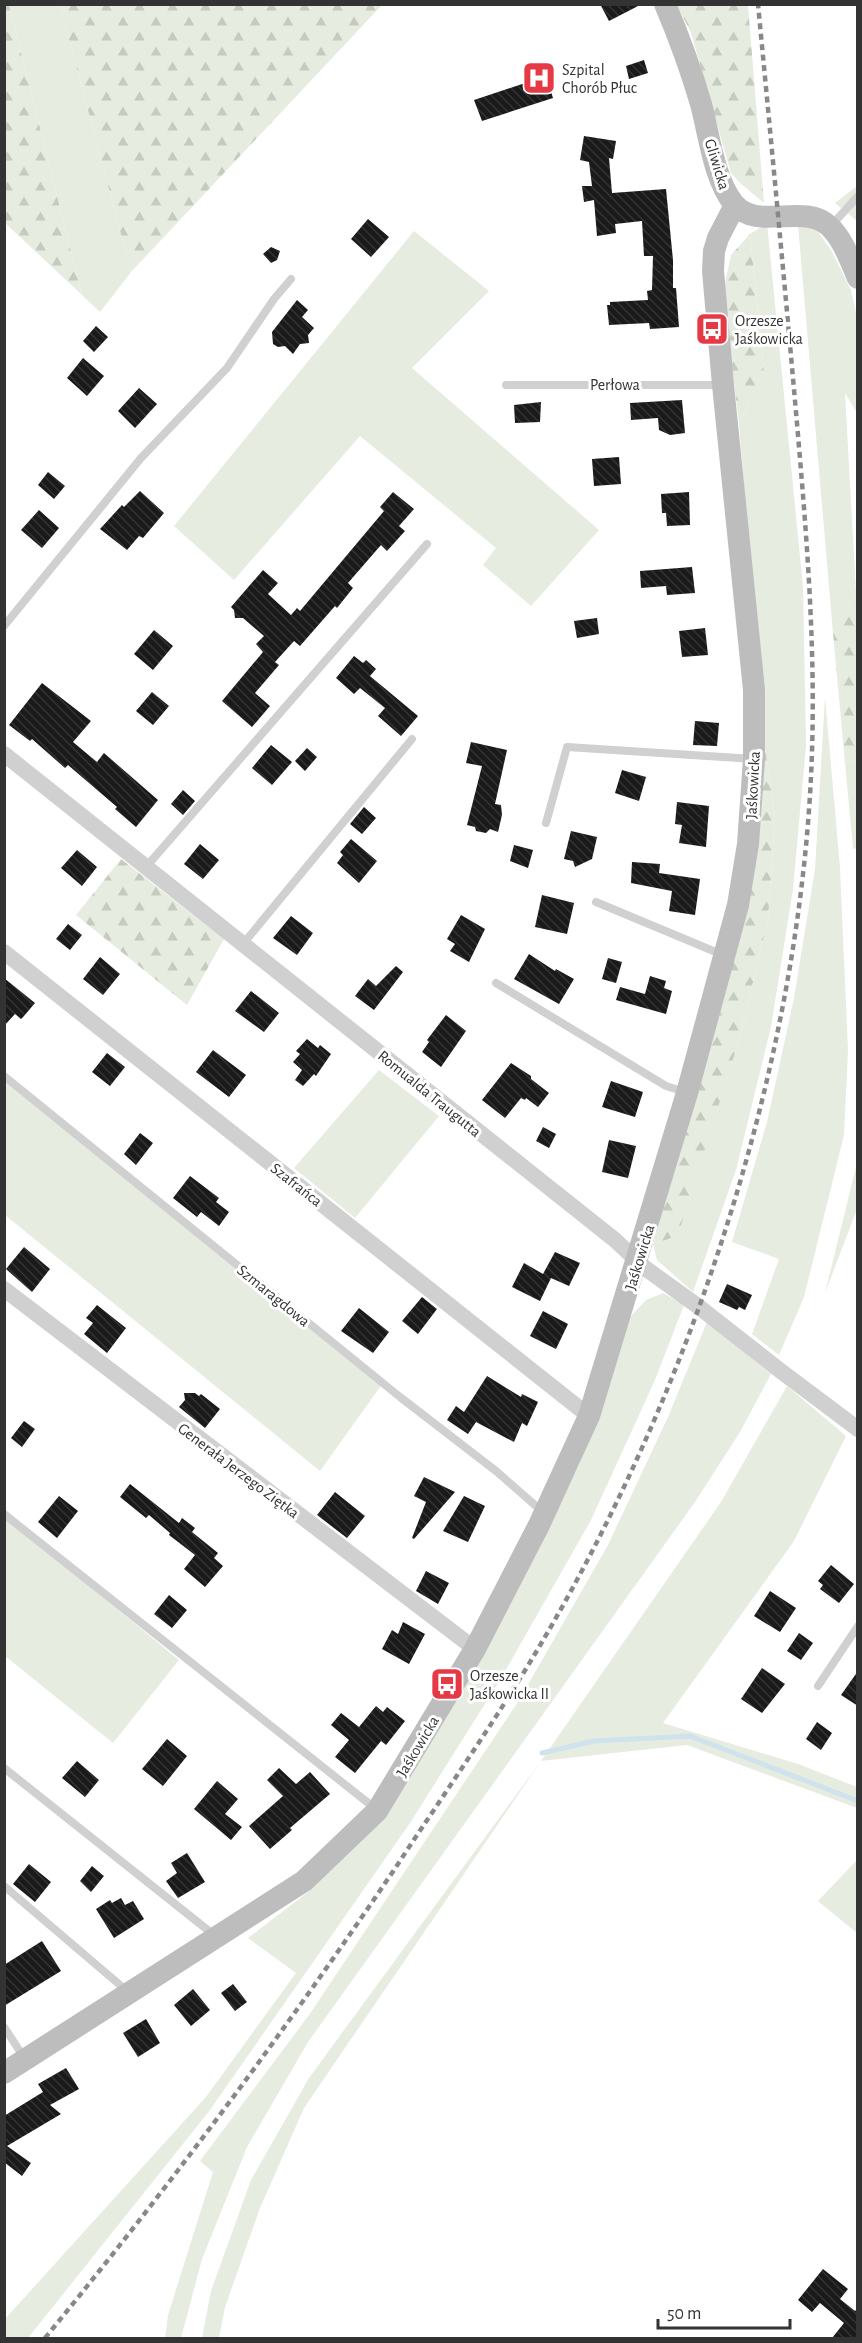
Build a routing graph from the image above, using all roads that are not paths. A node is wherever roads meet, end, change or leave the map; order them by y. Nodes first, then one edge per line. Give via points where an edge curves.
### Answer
1 (665, 4) edge
2 (858, 196) edge
3 (735, 205) junction
4 (830, 227) junction
5 (858, 278) edge
6 (291, 279) dead end
7 (506, 384) dead end
8 (723, 385) junction
9 (427, 544) dead end
10 (4, 626) edge
11 (412, 739) dead end
12 (4, 754) edge
13 (754, 759) junction
14 (546, 823) dead end
15 (145, 868) junction
16 (596, 902) dead end
17 (243, 944) junction
18 (4, 952) edge
19 (724, 955) junction
20 (496, 983) dead end
21 (4, 1076) edge
22 (687, 1093) junction
23 (638, 1261) junction
24 (4, 1288) edge
25 (589, 1416) junction
26 (858, 1429) edge
27 (544, 1513) junction
28 (4, 1514) edge
29 (858, 1626) edge
30 (475, 1650) junction
31 (818, 1686) dead end
32 (4, 1768) edge
33 (377, 1811) junction
34 (4, 1886) edge
35 (216, 1938) junction
36 (130, 1993) junction
37 (4, 2027) edge
38 (25, 2060) junction
39 (4, 2073) edge

1 - 3 street, Gliwicka via 700,102 719,179
2 - 4 lane
3 - 4 street, Gliwicka via 750,215 810,217
3 - 8 street, Jaśkowicka via 714,251
4 - 5 street
6 - 10 lane via 227,368 141,458
7 - 8 lane, Perłowa
8 - 13 street, Jaśkowicka via 754,690
9 - 15 lane
11 - 17 lane
12 - 15 street, Romualda Traugutta
13 - 14 lane via 567,747
13 - 19 street, Jaśkowicka via 748,844 738,905
15 - 17 street, Romualda Traugutta
16 - 19 lane
17 - 23 street, Romualda Traugutta
18 - 25 street, Szafrańca
19 - 22 street, Jaśkowicka
20 - 22 lane via 666,1086
21 - 27 lane, Szmaragdowa
22 - 23 street, Jaśkowicka
23 - 25 street, Jaśkowicka
23 - 26 street, Romualda Traugutta
24 - 30 street, Generała Jerzego Ziętka
25 - 27 street, Jaśkowicka
27 - 30 street, Jaśkowicka
28 - 33 lane
29 - 31 lane
30 - 33 street, Jaśkowicka
32 - 35 lane
33 - 35 street, Jaśkowicka via 304,1881
34 - 36 lane
35 - 36 street, Jaśkowicka
36 - 38 street, Jaśkowicka
37 - 38 lane
38 - 39 street, Jaśkowicka

